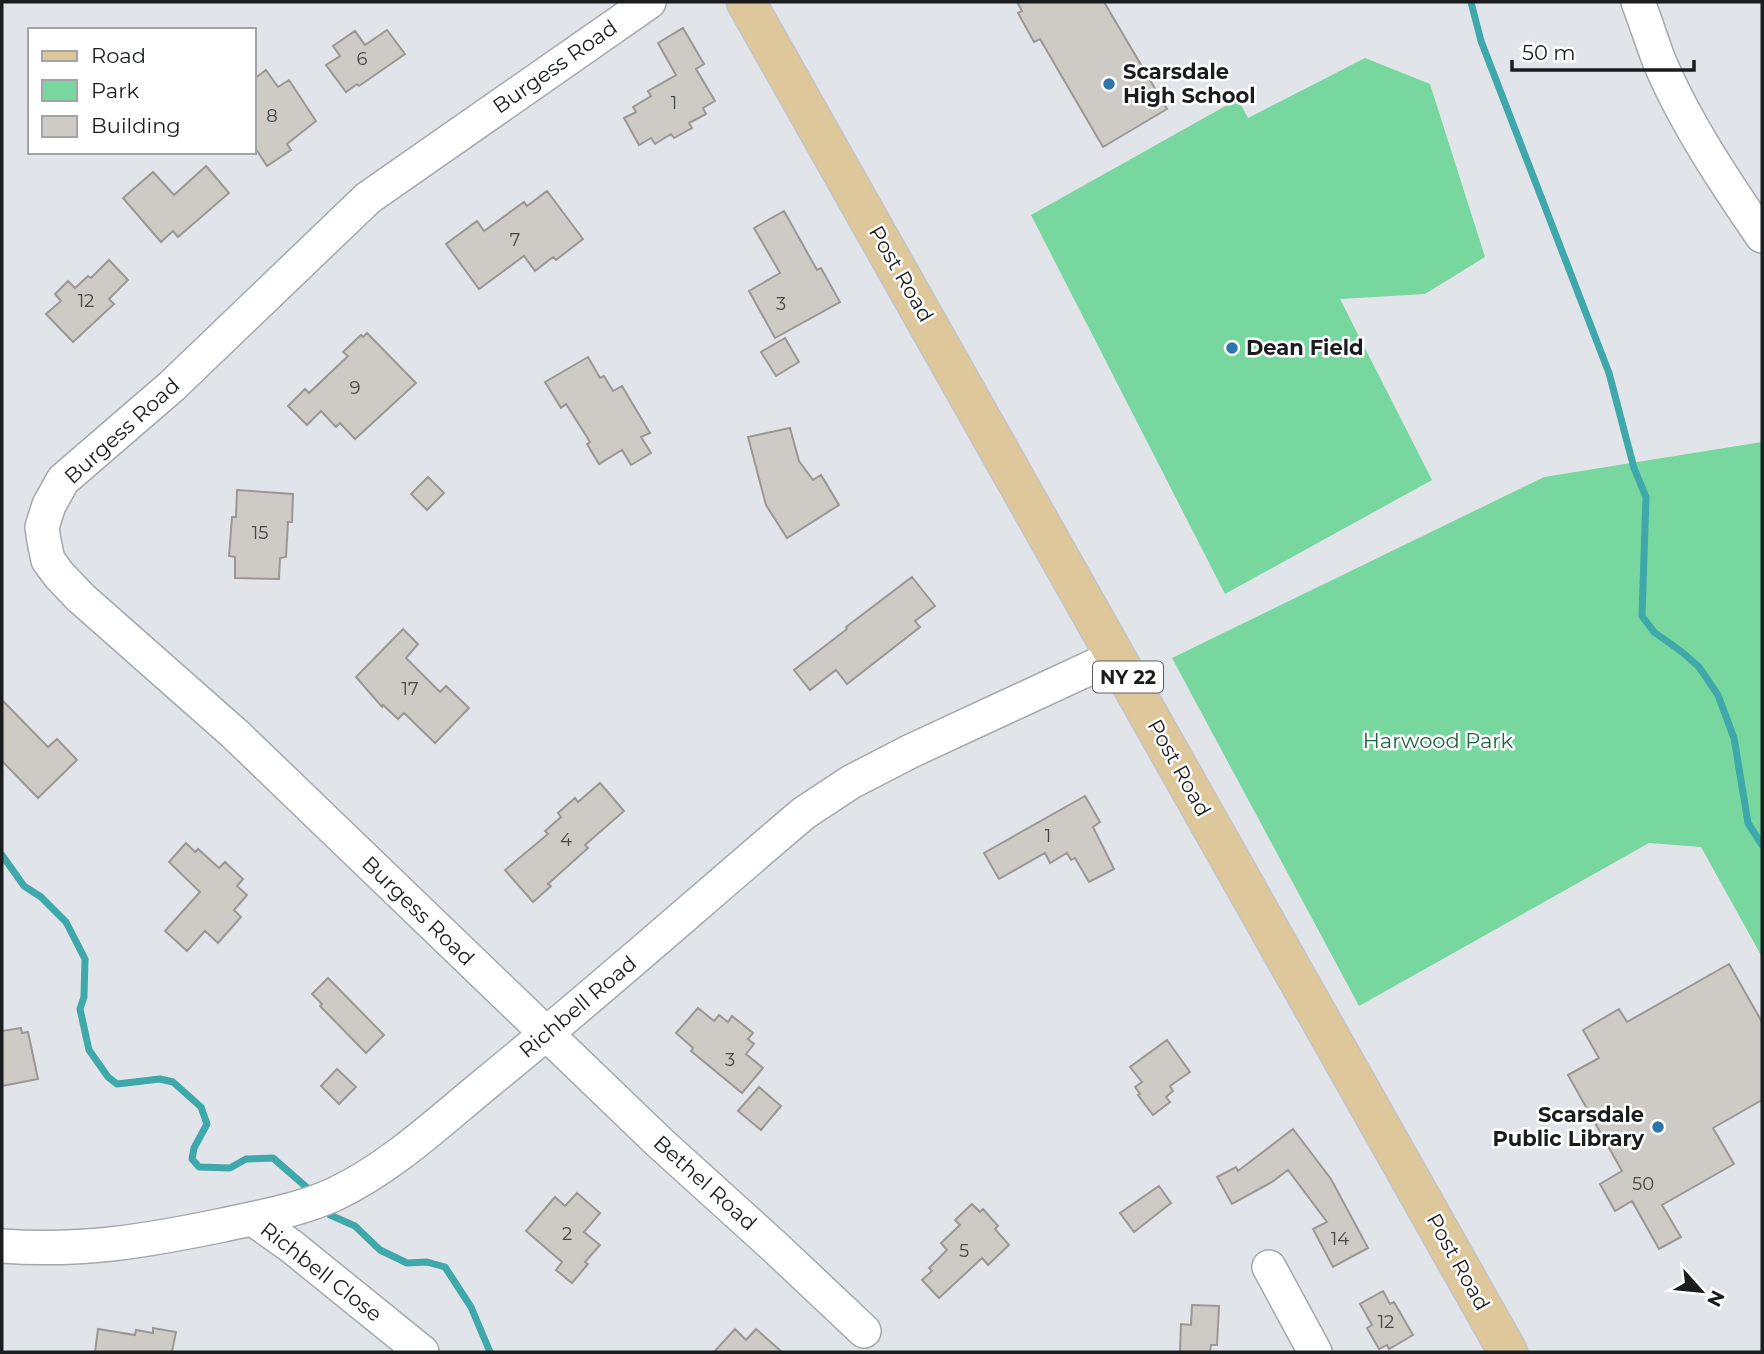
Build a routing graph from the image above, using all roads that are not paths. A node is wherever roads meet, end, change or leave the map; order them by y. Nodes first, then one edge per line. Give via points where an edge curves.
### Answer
1 (649, 2) edge
2 (746, 2) edge
3 (1638, 2) edge
4 (1762, 236) edge
5 (1116, 656) junction
6 (547, 1034) junction
7 (253, 1219) junction
8 (2, 1246) edge
9 (1269, 1267) dead end
10 (864, 1331) dead end
11 (1303, 1343) edge
12 (422, 1352) edge
13 (1508, 1352) edge

1 - 6 street, Burgess Road via 368,198 172,386 63,480 42,527 48,560 80,598 235,734
2 - 5 main road, Post Road / NY 22
3 - 4 street via 1661,64 1687,115
5 - 6 street, Richbell Road via 842,788 794,821
5 - 13 main road, Post Road / NY 22
6 - 7 street, Richbell Road via 374,1172 322,1199
6 - 10 street, Bethel Road
7 - 8 street, Richbell Road via 142,1242 45,1250
7 - 12 street, Richbell Close
9 - 11 street

